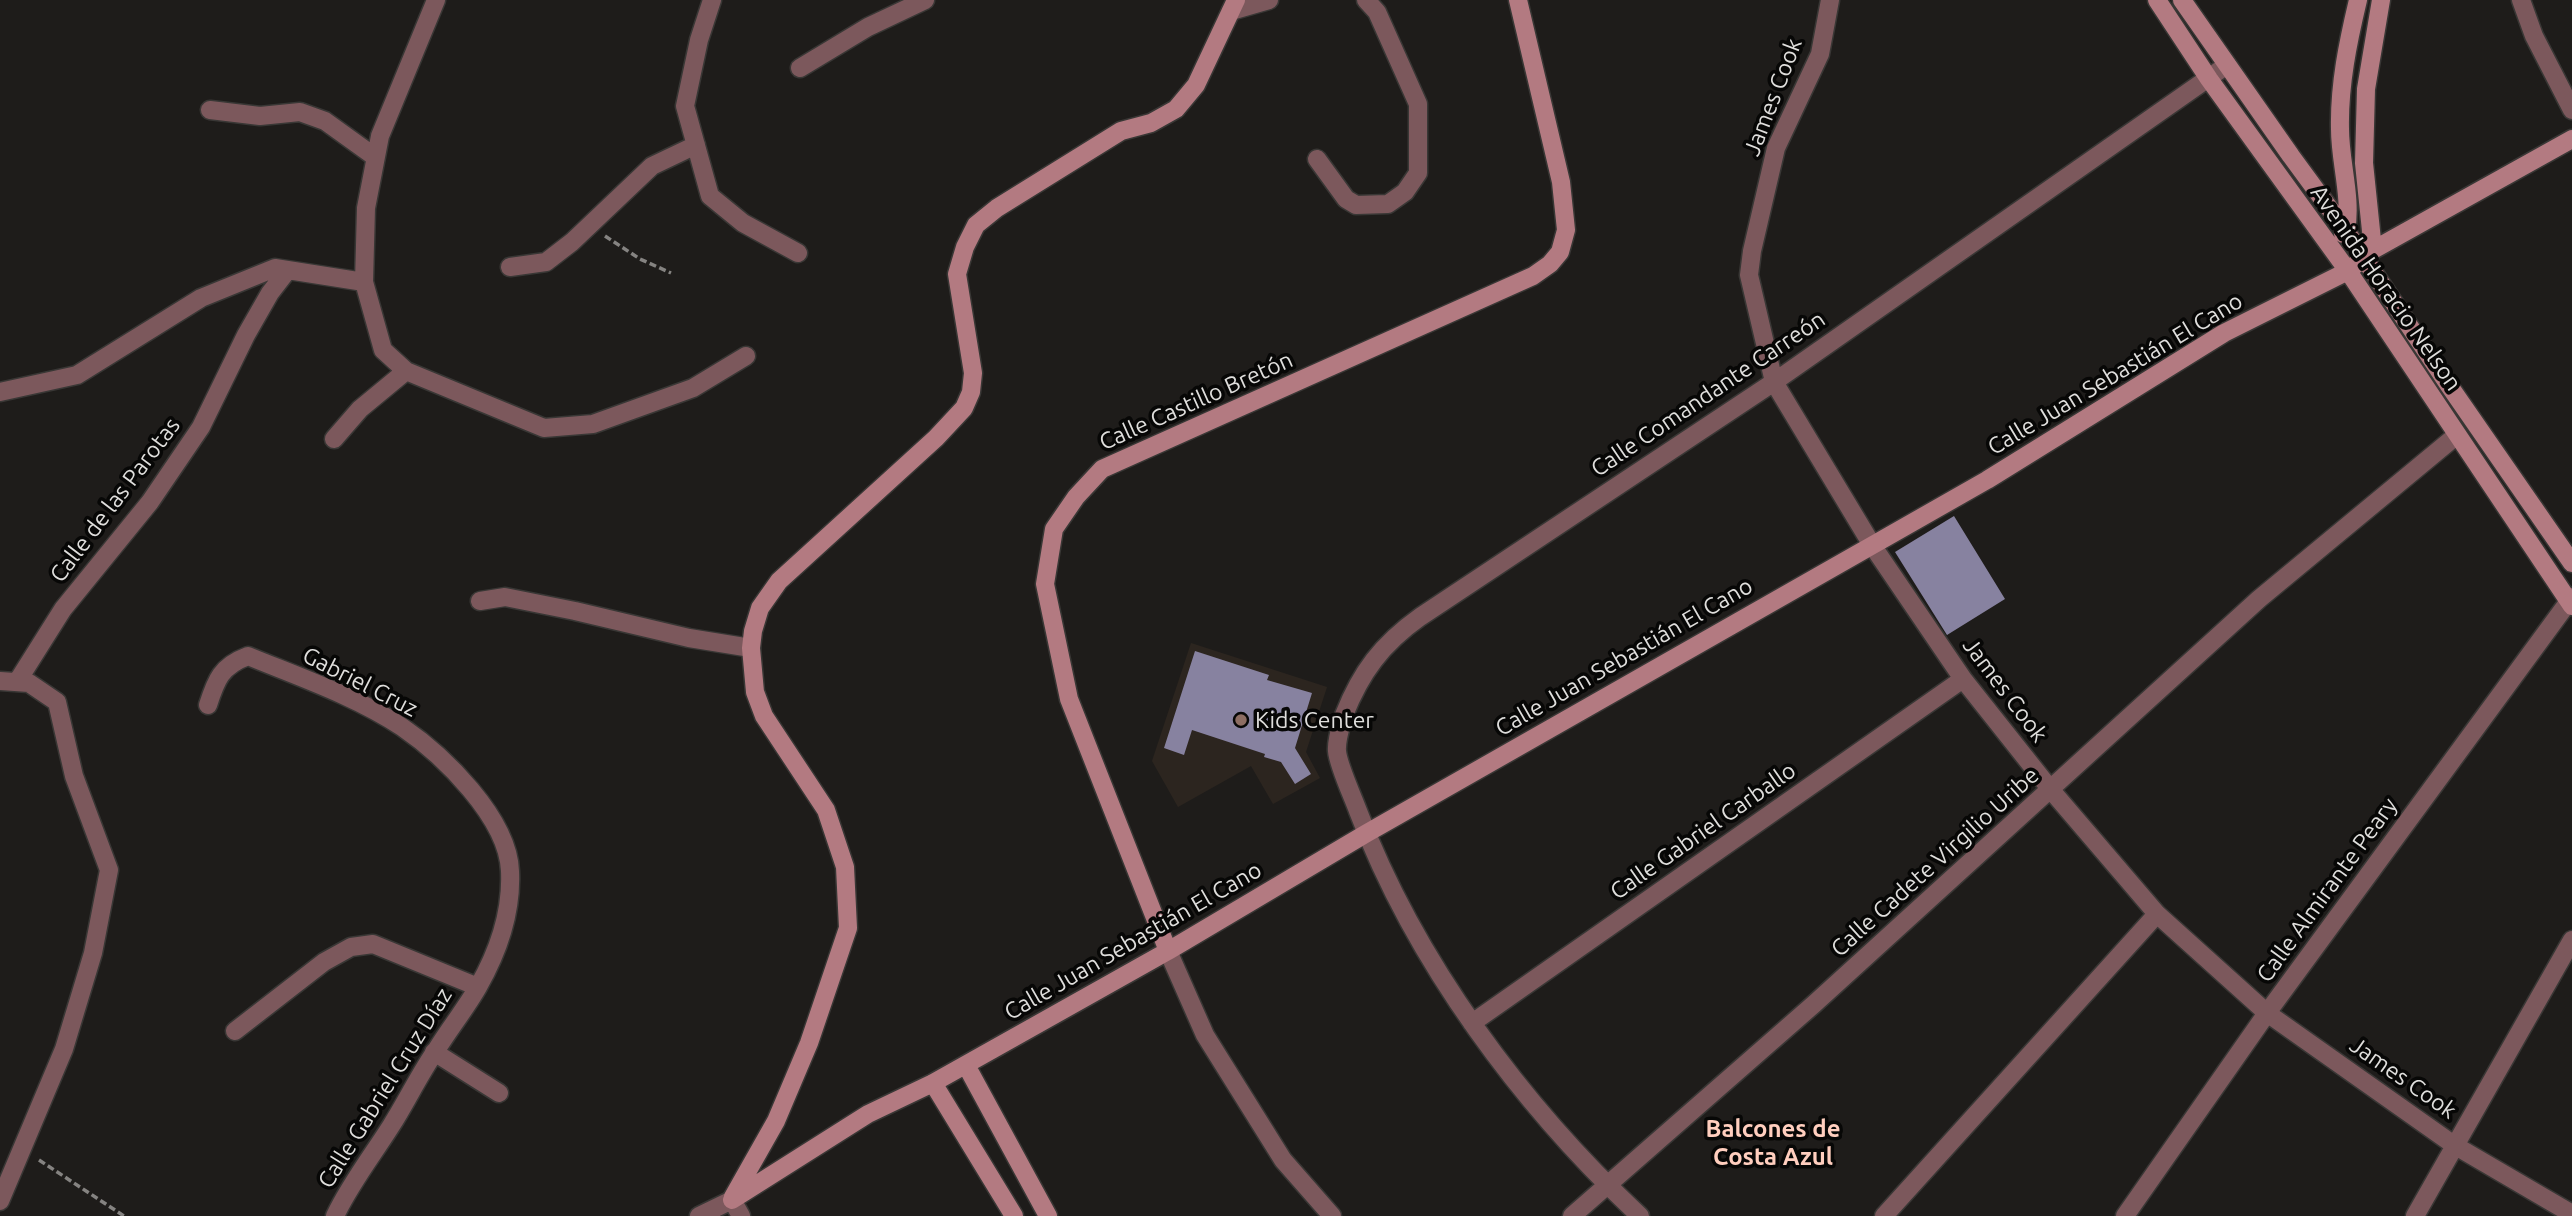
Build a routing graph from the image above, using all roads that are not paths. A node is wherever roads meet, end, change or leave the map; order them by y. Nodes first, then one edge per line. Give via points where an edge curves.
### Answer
1 (416, 0) edge
2 (712, 0) edge
3 (925, 0) edge
4 (1269, 0) edge
5 (1366, 0) edge
6 (1518, 0) edge
7 (1830, 0) edge
8 (2157, 0) edge
9 (2182, 0) edge
10 (2358, 0) edge
11 (2381, 0) edge
12 (2521, 0) edge
13 (1233, 5) edge
14 (433, 7) edge
15 (2227, 65) junction
16 (800, 68) dead end
17 (2209, 79) junction
18 (210, 110) dead end
19 (2572, 110) edge
20 (2572, 139) edge
21 (696, 145) junction
22 (375, 157) junction
23 (1317, 159) dead end
24 (2346, 231) junction
25 (2329, 245) junction
26 (798, 253) dead end
27 (2368, 254) junction
28 (510, 267) dead end
29 (287, 271) junction
30 (2348, 271) junction
31 (364, 282) junction
32 (746, 356) dead end
33 (406, 370) junction
34 (1774, 382) junction
35 (4, 391) edge
36 (2457, 435) junction
37 (334, 439) dead end
38 (1872, 545) junction
39 (2572, 563) edge
40 (480, 601) dead end
41 (2571, 601) edge
42 (751, 648) junction
43 (1963, 679) junction
44 (9, 682) edge
45 (208, 705) dead end
46 (2051, 790) junction
47 (1367, 833) junction
48 (2157, 914) junction
49 (2572, 940) edge
50 (1168, 951) junction
51 (478, 987) junction
52 (2267, 1013) junction
53 (1472, 1023) junction
54 (235, 1031) dead end
55 (434, 1052) junction
56 (966, 1065) junction
57 (933, 1083) junction
58 (499, 1093) dead end
59 (2455, 1145) junction
60 (1607, 1185) junction
61 (732, 1200) junction
62 (0, 1201) edge
63 (2572, 1214) edge
64 (335, 1216) edge
65 (699, 1216) edge
66 (741, 1216) edge
67 (1014, 1216) edge
68 (1048, 1216) edge
69 (1332, 1216) edge
70 (1572, 1216) edge
71 (1640, 1216) edge
72 (1884, 1216) edge
73 (2125, 1216) edge
74 (2415, 1216) edge

1 - 14 street
2 - 21 street via 685,106
3 - 16 street via 868,27
4 - 13 street
5 - 23 street via 1377,12 1418,104 1418,173 1405,192 1388,204 1356,205 1346,199
6 - 50 street, Calle Castillo Bretón via 1561,182 1566,230 1560,253 1533,276 1102,469 1054,529 1045,584 1069,699
7 - 34 street, James Cook via 1820,54 1776,148 1752,251 1749,275
8 - 17 street, Avenida Horacio Nelson
9 - 15 street, Avenida Horacio Nelson
10 - 24 street via 2345,54 2340,129 2349,215
11 - 27 street via 2366,89
12 - 19 street
13 - 42 street via 1196,86 1176,109 1121,131 976,225 957,274 973,373 964,408 779,581 760,608
14 - 22 street
15 - 17 street, Calle Comandante Carreón
15 - 24 street, Avenida Horacio Nelson
17 - 25 street, Avenida Horacio Nelson
17 - 34 street, Calle Comandante Carreón
18 - 22 street via 260,116 300,112 325,121
20 - 27 street, Calle Juan Sebastián El Cano
21 - 26 street via 710,196 743,223
21 - 28 street via 652,166 546,262
22 - 31 street via 366,208
24 - 25 street
24 - 27 street, Avenida Horacio Nelson
25 - 30 street, Avenida Horacio Nelson
27 - 30 street, Calle Juan Sebastián El Cano
27 - 39 street, Avenida Horacio Nelson via 2448,384
29 - 31 street
29 - 35 street via 275,268 201,298 77,375
29 - 44 street, Calle de las Parotas via 246,335 201,427 150,502
30 - 36 street, Avenida Horacio Nelson
30 - 38 street, Calle Juan Sebastián El Cano via 2224,333 1987,480
31 - 33 street via 383,350
32 - 33 street via 693,388 593,425 544,428
33 - 37 street
34 - 38 street, James Cook
34 - 47 street, Calle Comandante Carreón via 1396,634 1353,691 1336,752
36 - 41 street, Avenida Horacio Nelson
36 - 46 street, Calle Cadete Virgilio Uribe via 2259,600
38 - 43 street, James Cook
38 - 47 street, Calle Juan Sebastián El Cano
40 - 42 street via 525,600
41 - 52 street, Calle Almirante Peary
42 - 61 street via 755,692 764,716 826,810 845,867 848,928 776,1121
43 - 46 street, James Cook
43 - 53 street, Calle Gabriel Carballo
44 - 62 street via 29,683 57,702 74,776 109,870 93,953 64,1049
45 - 51 street, Gabriel Cruz via 217,679 232,662 248,656 400,726 429,747 470,788 502,836 510,870 505,928
46 - 48 street, James Cook
46 - 60 street, Calle Cadete Virgilio Uribe
47 - 50 street, Calle Juan Sebastián El Cano
47 - 53 street, Calle Comandante Carreón via 1391,888
48 - 52 street, James Cook
48 - 72 street
49 - 59 street
50 - 56 street, Calle Juan Sebastián El Cano
50 - 69 street, Calle Castillo Bretón via 1212,1047 1283,1160
51 - 54 street via 373,944 351,947 324,962
51 - 55 street, Calle Gabriel Cruz Díaz
52 - 59 street, James Cook
52 - 73 street, Calle Almirante Peary
53 - 60 street, Calle Comandante Carreón via 1535,1106
55 - 58 street
55 - 64 street, Calle Gabriel Cruz Díaz
56 - 57 street, Calle Juan Sebastián El Cano
56 - 68 street
57 - 61 street, Calle Juan Sebastián El Cano via 868,1114
57 - 67 street
59 - 63 street, James Cook
59 - 74 street
60 - 70 street, Calle Cadete Virgilio Uribe
60 - 71 street, Calle Comandante Carreón
61 - 65 street, Calle Juan Sebastián El Cano
61 - 66 street

